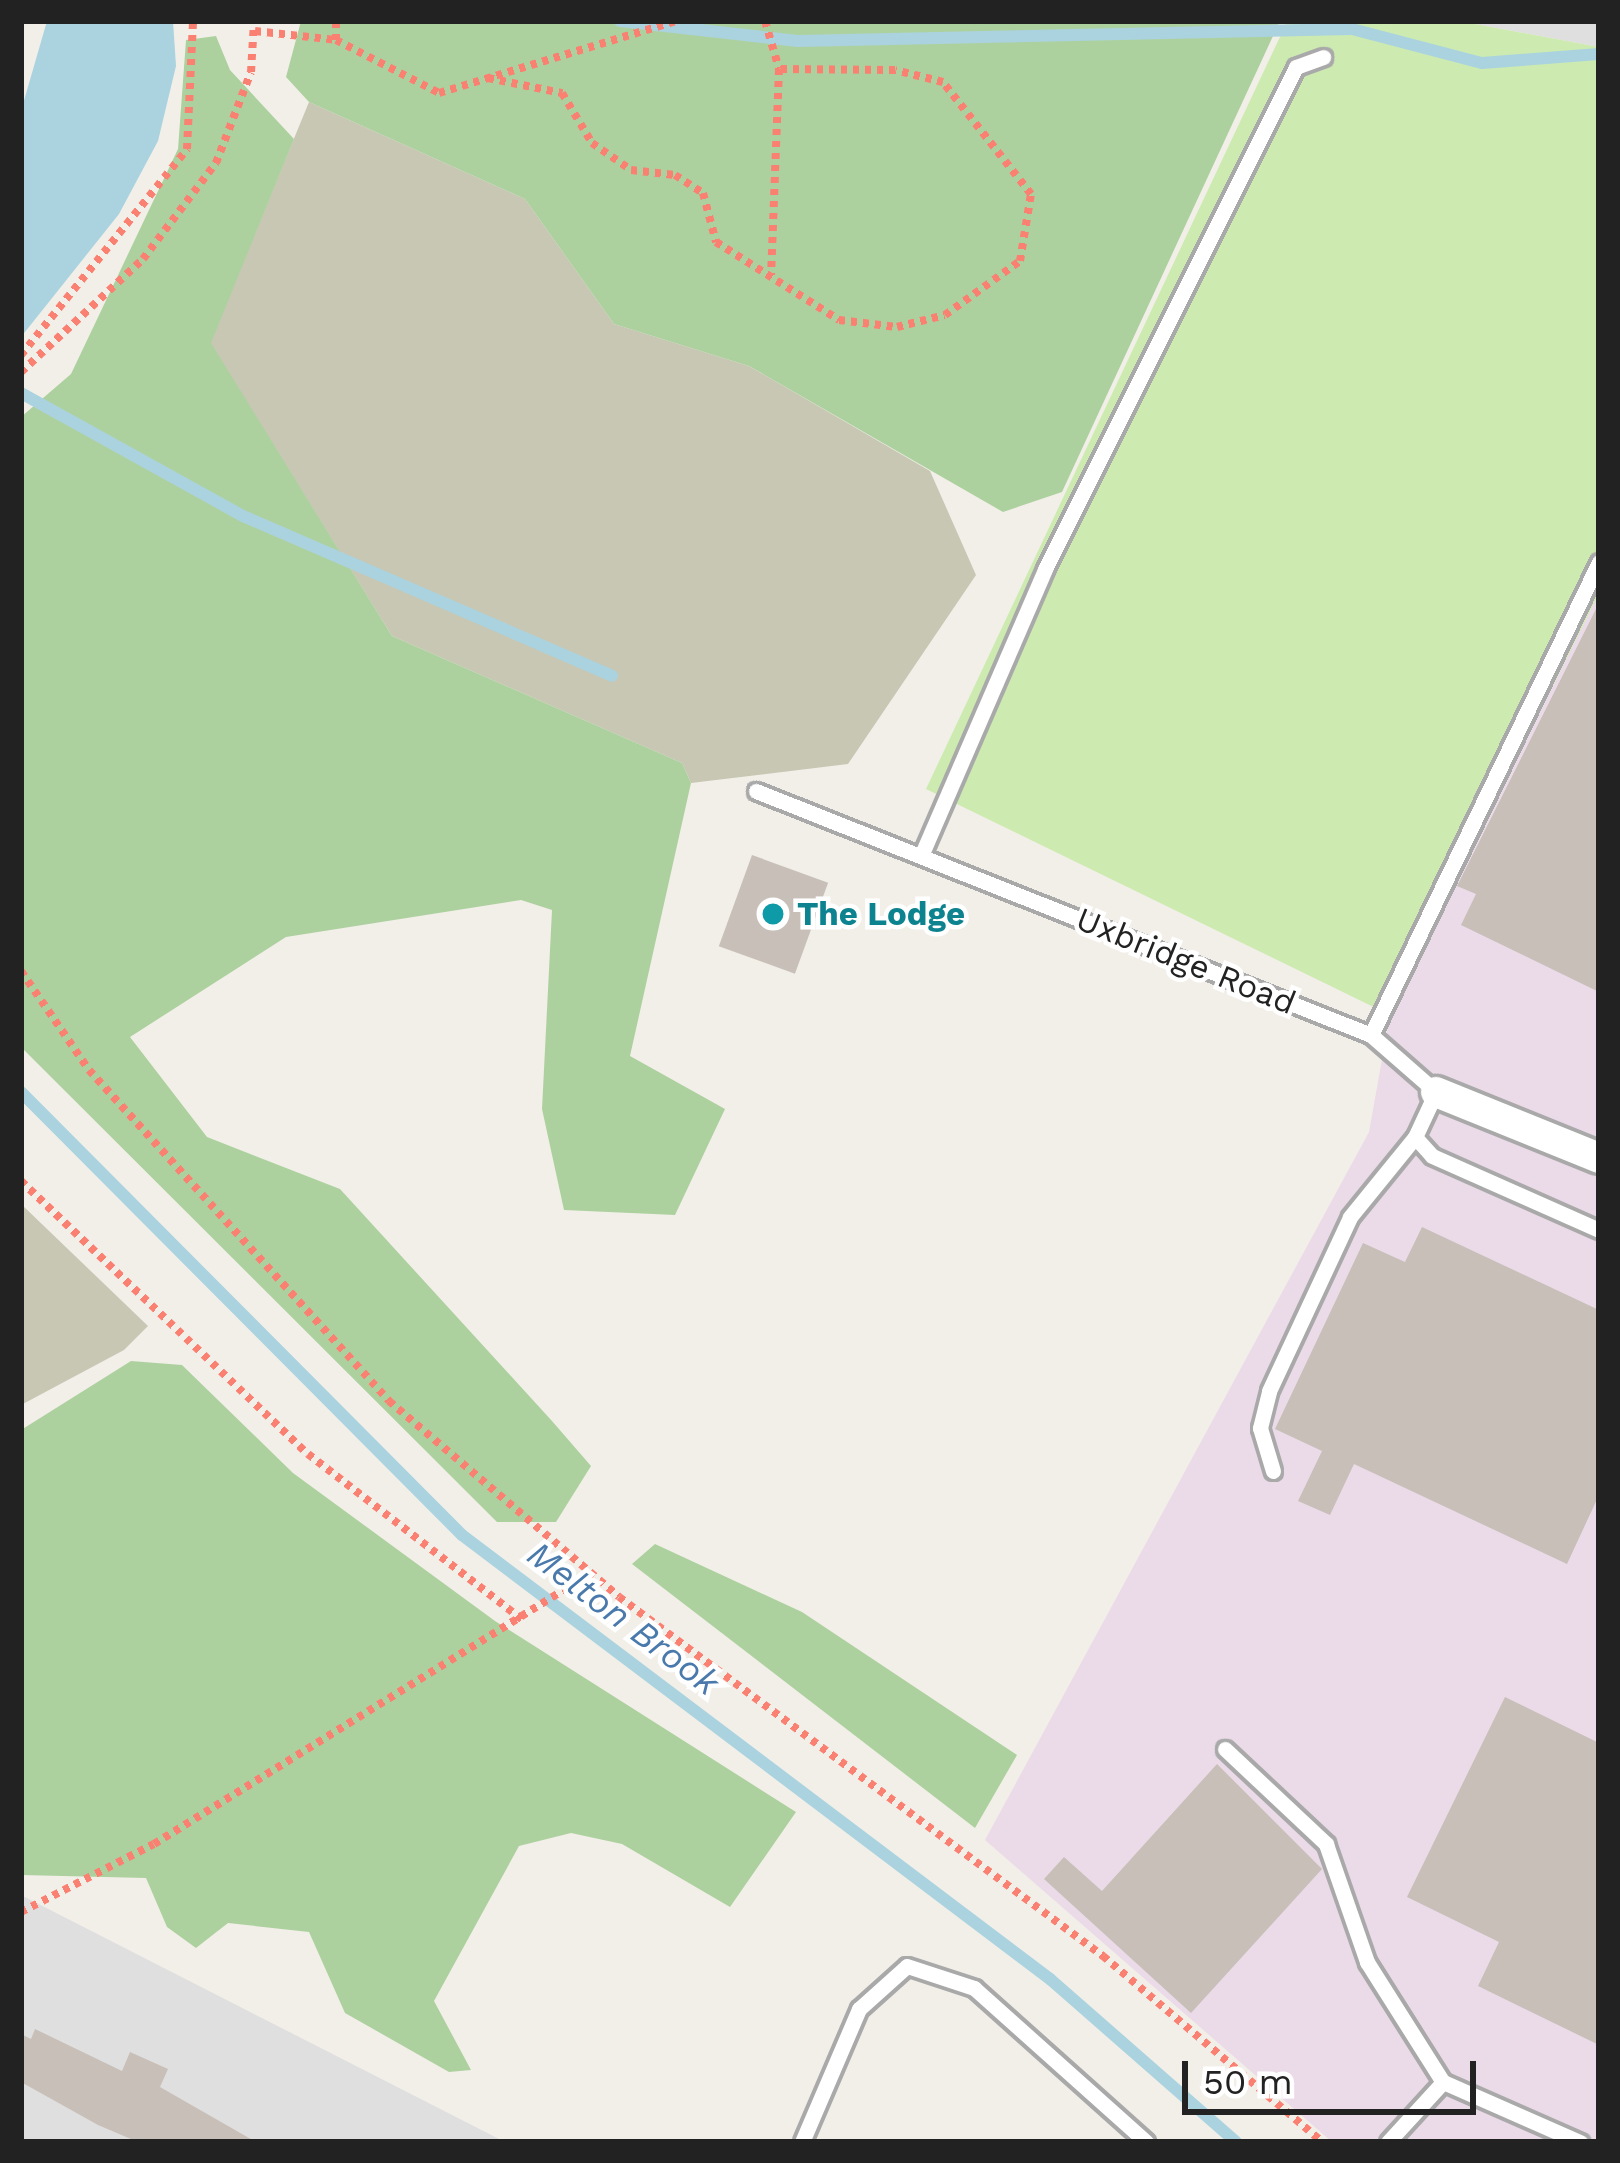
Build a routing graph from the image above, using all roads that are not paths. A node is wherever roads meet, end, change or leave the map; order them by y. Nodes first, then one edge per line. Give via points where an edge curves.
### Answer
1 (1323, 57) dead end
2 (1599, 562) edge
3 (756, 791) dead end
4 (921, 856) junction
5 (1371, 1035) junction
6 (1436, 1092) junction
7 (1415, 1137) junction
8 (1599, 1158) edge
9 (1599, 1230) edge
10 (1273, 1471) dead end
11 (1225, 1749) dead end
12 (1443, 2082) junction
13 (802, 2142) edge
14 (1146, 2142) edge
15 (1388, 2142) edge
16 (1580, 2142) edge

1 - 4 lane via 1297,67 1286,88 1045,569
2 - 5 lane
3 - 4 lane, Uxbridge Road
4 - 5 lane, Uxbridge Road
5 - 6 lane, Uxbridge Road
6 - 7 lane
6 - 8 street, Uxbridge Road
7 - 9 lane via 1432,1156
7 - 10 lane via 1350,1217 1269,1391 1260,1428
11 - 12 lane via 1326,1844 1367,1962
12 - 15 lane
12 - 16 lane
13 - 14 lane via 859,2009 908,1966 974,1988

